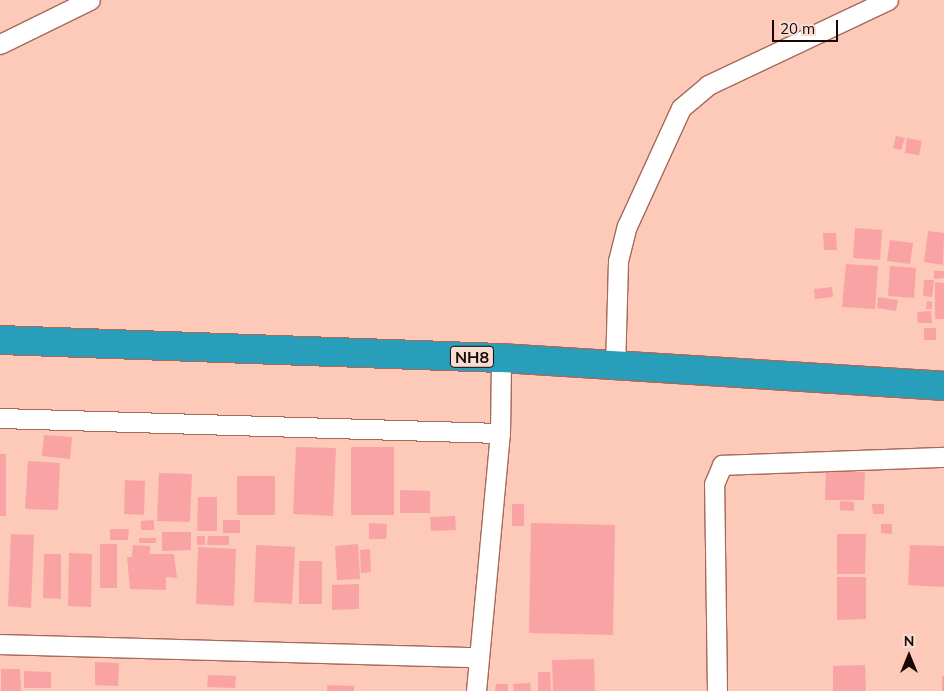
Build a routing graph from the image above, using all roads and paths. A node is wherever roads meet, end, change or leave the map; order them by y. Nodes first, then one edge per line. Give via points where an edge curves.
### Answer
1 (90, 0) edge
2 (888, 0) edge
3 (0, 44) edge
4 (0, 340) edge
5 (501, 358) junction
6 (615, 368) junction
7 (944, 386) edge
8 (0, 418) edge
9 (500, 433) junction
10 (944, 457) edge
11 (0, 644) edge
12 (476, 657) junction
13 (476, 691) edge
14 (718, 691) edge

1 - 3 street
2 - 6 street via 708,85 681,108 627,226 618,261
4 - 5 highway, NH8
5 - 6 highway, NH8
5 - 9 street
6 - 7 highway, NH8
8 - 9 street
9 - 12 street
10 - 14 street via 722,465 714,484
11 - 12 street
12 - 13 street

